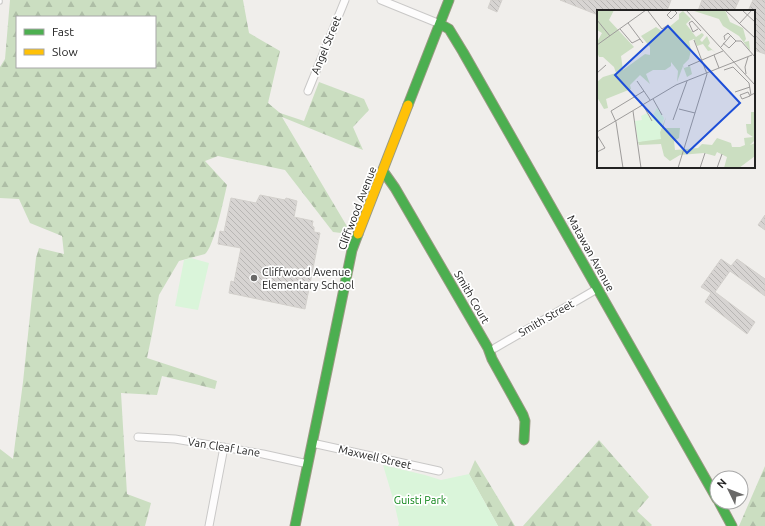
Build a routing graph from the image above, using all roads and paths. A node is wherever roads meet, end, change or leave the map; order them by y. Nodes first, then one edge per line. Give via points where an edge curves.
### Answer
1 (345, 0) edge
2 (381, 0) edge
3 (449, 0) edge
4 (440, 24) junction
5 (308, 91) dead end
6 (383, 171) junction
7 (597, 289) junction
8 (495, 348) dead end
9 (138, 437) dead end
10 (524, 440) dead end
11 (312, 443) junction
12 (224, 447) junction
13 (308, 464) junction
14 (438, 471) dead end
15 (709, 485) edge
16 (723, 510) edge
17 (209, 526) edge
18 (296, 526) edge
19 (732, 526) edge

1 - 5 street, Angel Street
2 - 4 street
3 - 4 street, Cliffwood Avenue
4 - 6 street, Cliffwood Avenue
4 - 7 street, Matawan Avenue via 449,29 463,52
6 - 10 street, Smith Court via 488,348 492,360 523,415
6 - 11 street, Cliffwood Avenue via 352,250
7 - 8 street, Smith Street
7 - 15 street, Matawan Avenue
9 - 12 street, Van Cleaf Lane via 176,439
11 - 13 street, Cliffwood Avenue
11 - 14 street, Maxwell Street
12 - 13 street, Van Cleaf Lane
12 - 17 street
13 - 18 street, Cliffwood Avenue
16 - 19 street

